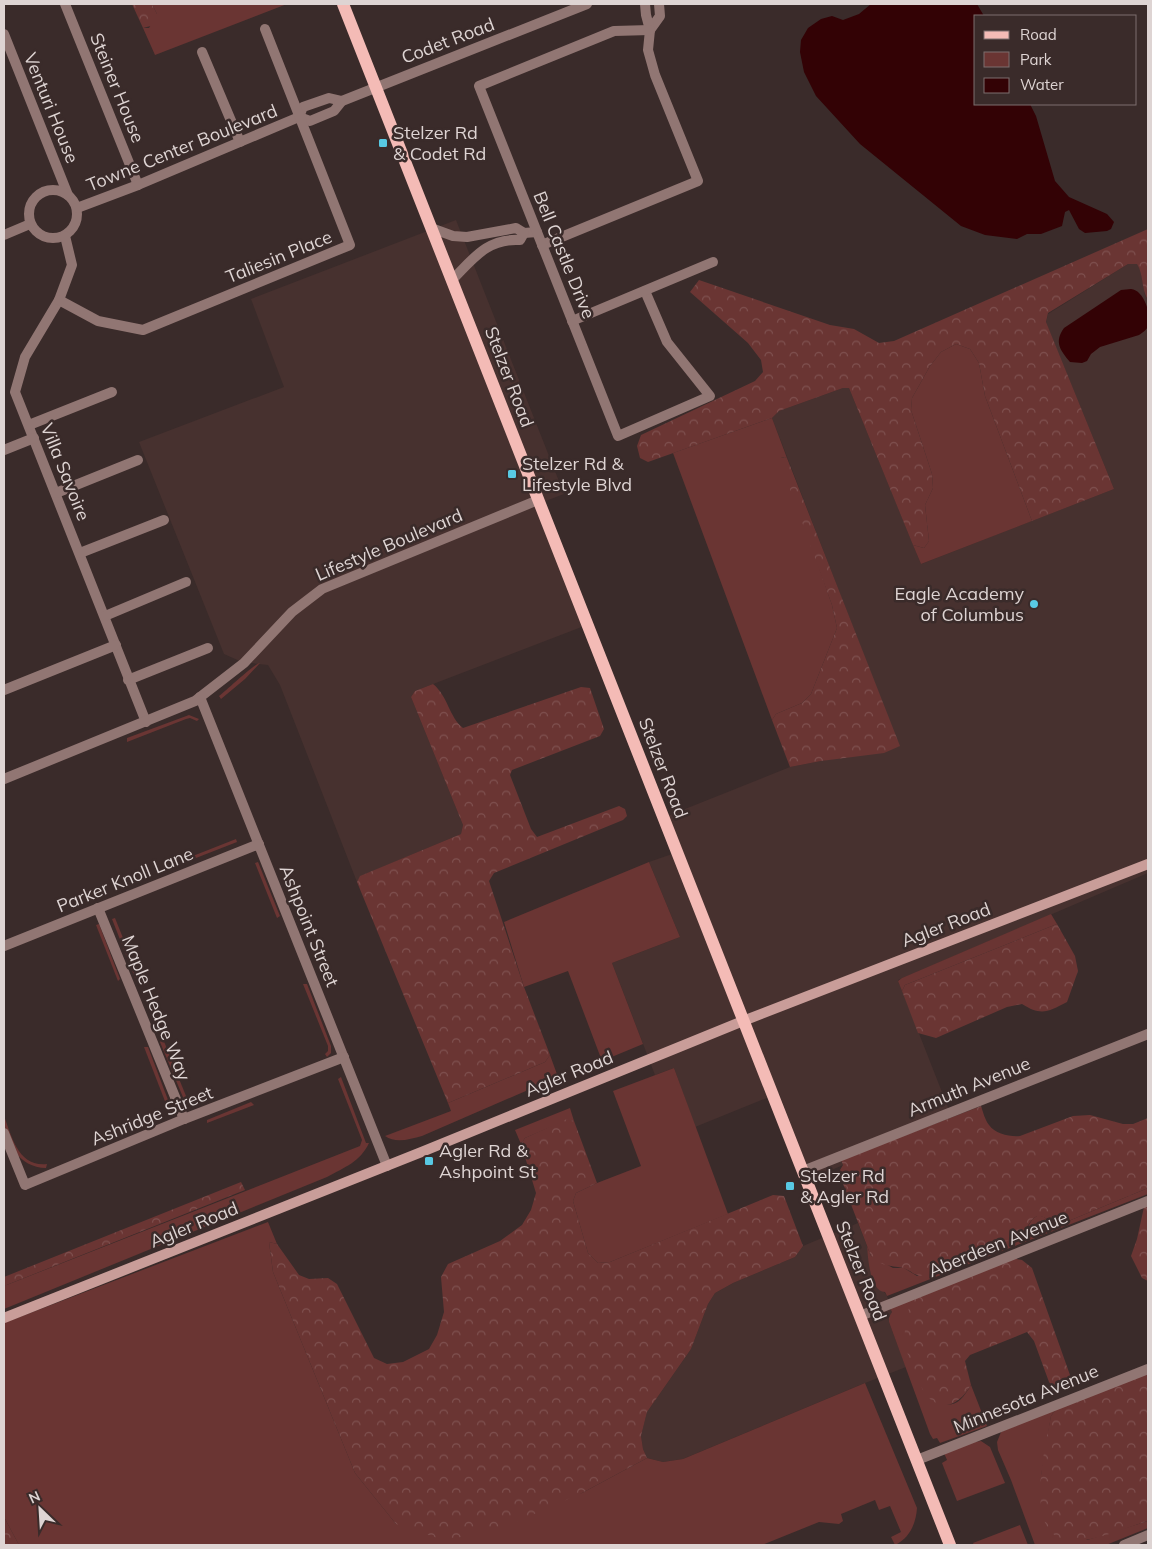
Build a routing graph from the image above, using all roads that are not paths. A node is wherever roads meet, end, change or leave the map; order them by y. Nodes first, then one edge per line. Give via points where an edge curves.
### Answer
1 (65, 4) edge
2 (344, 4) edge
3 (587, 4) edge
4 (645, 4) edge
5 (659, 4) edge
6 (265, 29) dead end
7 (650, 30) junction
8 (4, 34) edge
9 (202, 52) dead end
10 (376, 87) junction
11 (342, 101) junction
12 (299, 117) junction
13 (240, 142) junction
14 (138, 185) junction
15 (68, 194) junction
16 (77, 208) junction
17 (30, 224) junction
18 (431, 228) junction
19 (537, 232) junction
20 (524, 233) junction
21 (4, 235) edge
22 (65, 236) junction
23 (542, 245) junction
24 (713, 262) dead end
25 (452, 280) junction
26 (646, 291) junction
27 (59, 300) junction
28 (572, 321) junction
29 (112, 392) dead end
30 (29, 425) junction
31 (34, 438) junction
32 (4, 450) edge
33 (138, 460) dead end
34 (56, 494) junction
35 (538, 500) junction
36 (164, 520) dead end
37 (80, 553) junction
38 (186, 582) dead end
39 (105, 616) junction
40 (116, 645) junction
41 (208, 648) dead end
42 (128, 680) junction
43 (4, 690) edge
44 (200, 697) junction
45 (146, 722) junction
46 (4, 780) edge
47 (259, 844) junction
48 (1148, 864) edge
49 (98, 908) junction
50 (4, 946) edge
51 (743, 1021) junction
52 (1148, 1034) edge
53 (344, 1057) junction
54 (184, 1119) junction
55 (4, 1133) edge
56 (388, 1166) junction
57 (802, 1171) junction
58 (1148, 1201) edge
59 (860, 1316) junction
60 (4, 1318) edge
61 (1148, 1369) edge
62 (917, 1460) junction
63 (1148, 1536) edge
64 (950, 1545) edge
65 (1124, 1545) edge

1 - 14 street, Steiner House
2 - 10 main road, Stelzer Road
3 - 10 street, Codet Road
4 - 7 street
5 - 7 street via 660,16
6 - 12 street, Taliesin Place
7 - 19 street, Bell Castle Drive via 614,32 479,86
7 - 23 street via 648,50 655,75 698,180
8 - 15 street, Venturi House
9 - 13 street
10 - 11 street, Towne Center Boulevard
10 - 18 main road, Stelzer Road
11 - 12 street, Towne Center Boulevard via 334,111 310,121
11 - 12 street, Towne Center Boulevard via 329,98 303,107
12 - 13 street, Towne Center Boulevard
12 - 27 street, Taliesin Place via 350,245 143,330 98,321
13 - 14 street, Towne Center Boulevard
14 - 16 street, Towne Center Boulevard
15 - 16 street, Towne Center Boulevard
15 - 17 street, Towne Center Boulevard via 51,190 42,192 30,206
16 - 22 street, Towne Center Boulevard via 73,229
17 - 21 street
17 - 22 street via 38,234 51,239
18 - 20 street via 466,237 516,228
18 - 25 main road, Stelzer Road
19 - 20 street
19 - 23 street, Bell Castle Drive
20 - 25 street via 520,240 495,242 482,250
22 - 27 street, Villa Savoire via 72,265
23 - 28 street, Bell Castle Drive
24 - 26 street
25 - 35 main road, Stelzer Road
26 - 28 street
26 - 28 street, Bell Castle Drive via 667,342 710,396 618,436
27 - 30 street, Villa Savoire via 25,357 15,392
29 - 30 street
30 - 31 street, Villa Savoire
31 - 32 street
31 - 34 street, Villa Savoire
33 - 34 street
34 - 37 street, Villa Savoire
35 - 44 street, Lifestyle Boulevard via 322,589 292,612 244,663
35 - 51 main road, Stelzer Road
36 - 37 street
37 - 39 street, Villa Savoire
38 - 39 street
39 - 40 street, Villa Savoire
40 - 42 street, Villa Savoire
40 - 43 street
41 - 42 street
42 - 45 street, Villa Savoire
44 - 45 street, Lifestyle Boulevard
44 - 47 street, Ashpoint Street
45 - 46 street, Lifestyle Boulevard
47 - 49 street, Parker Knoll Lane
47 - 53 street, Ashpoint Street
48 - 51 main road, Agler Road
49 - 50 street, Parker Knoll Lane
49 - 54 street, Maple Hedge Way
51 - 56 main road, Agler Road
51 - 57 main road, Stelzer Road
52 - 57 street, Armuth Avenue
53 - 54 street, Ashridge Street
53 - 56 street, Ashpoint Street
54 - 55 street, Ashridge Street via 25,1185
56 - 60 main road, Agler Road
57 - 59 main road, Stelzer Road
58 - 59 street, Aberdeen Avenue
59 - 62 main road, Stelzer Road
61 - 62 street, Minnesota Avenue
62 - 64 main road, Stelzer Road
63 - 65 street

